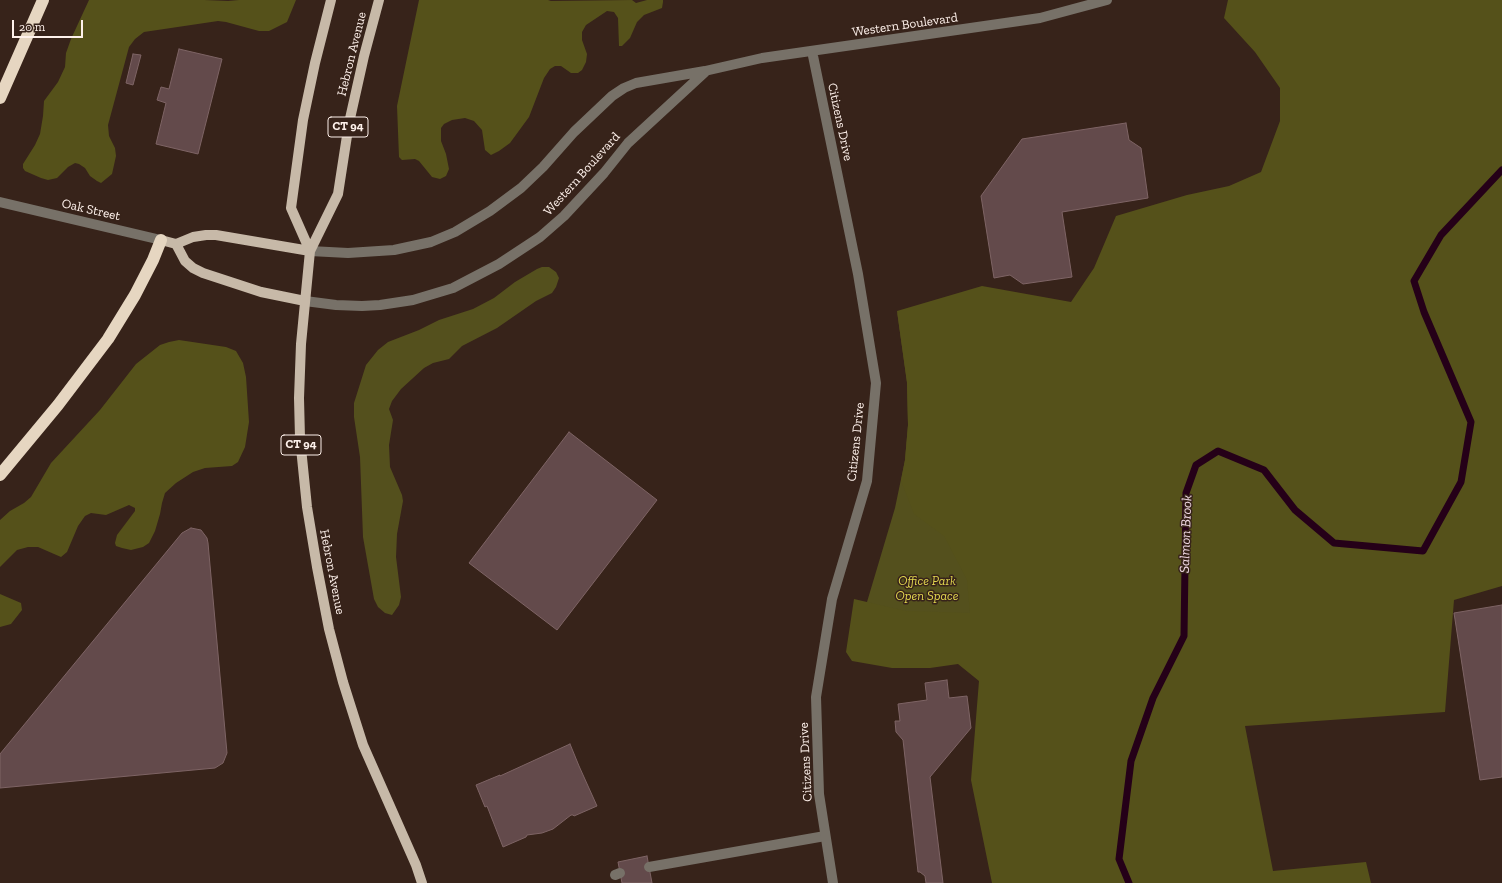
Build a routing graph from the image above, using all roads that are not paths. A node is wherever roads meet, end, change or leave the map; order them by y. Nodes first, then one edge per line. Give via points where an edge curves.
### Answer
1 (43, 0) edge
2 (331, 0) edge
3 (379, 0) edge
4 (1107, 0) edge
5 (812, 51) junction
6 (705, 71) junction
7 (0, 98) edge
8 (0, 202) edge
9 (161, 240) junction
10 (176, 244) junction
11 (310, 251) junction
12 (305, 301) junction
13 (0, 475) edge
14 (825, 836) junction
15 (649, 867) dead end
16 (422, 883) edge
17 (833, 883) edge

1 - 7 highway
2 - 11 main road, Hebron Avenue / CT 94 via 303,120 291,208
3 - 11 main road, Hebron Avenue / CT 94 via 350,116 338,194
4 - 5 street, Western Boulevard via 1040,18
5 - 6 street, Western Boulevard via 762,58
5 - 14 street, Citizens Drive via 858,274 876,383 866,481 832,599 816,697 819,794
6 - 11 street, Western Boulevard via 636,83 624,88 574,132 521,188 481,217 447,236 425,244 394,250 348,253
6 - 12 street, Western Boulevard via 628,143 564,216 540,237 500,264 453,288 431,296 392,304 362,306
8 - 9 street, Oak Street
9 - 10 main road, Oak Street
9 - 13 highway via 135,295 108,339
10 - 11 main road via 206,234
10 - 12 main road via 185,261 203,273 261,292
11 - 12 main road, Hebron Avenue / CT 94
12 - 16 main road, Hebron Avenue / CT 94 via 299,383 300,438 307,507 321,588 336,655 359,733
14 - 15 street
14 - 17 street, Citizens Drive

